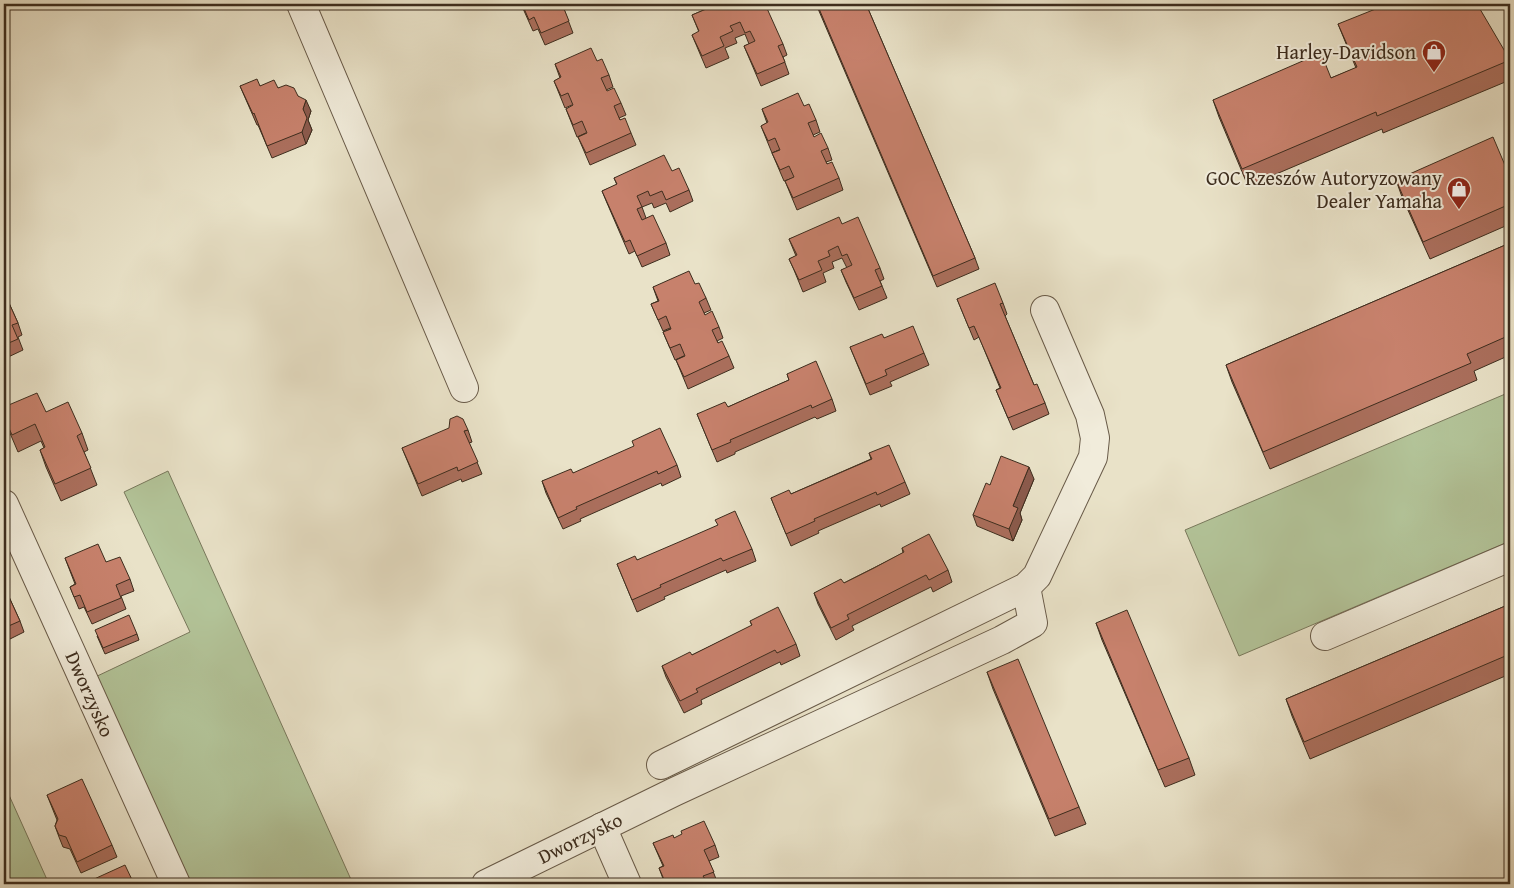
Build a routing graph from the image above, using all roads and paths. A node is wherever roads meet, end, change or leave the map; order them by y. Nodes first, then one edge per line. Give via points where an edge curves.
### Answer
1 (302, 4) edge
2 (1044, 310) dead end
3 (464, 388) dead end
4 (4, 504) edge
5 (1510, 557) edge
6 (1026, 586) junction
7 (1325, 636) dead end
8 (661, 765) dead end
9 (602, 827) junction
10 (176, 884) edge
11 (486, 884) edge
12 (627, 884) edge

1 - 3 street
2 - 6 street via 1090,415 1095,438 1093,457 1037,576
4 - 10 street, Dworzysko
5 - 7 street
6 - 8 street
6 - 9 street, Dworzysko via 1033,623
9 - 11 street, Dworzysko
9 - 12 street

